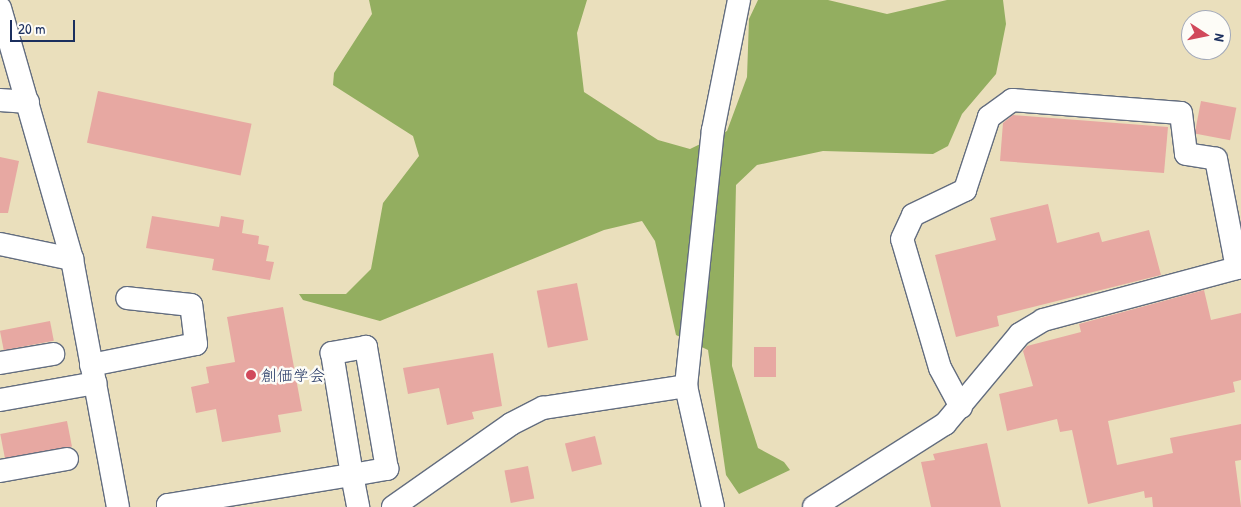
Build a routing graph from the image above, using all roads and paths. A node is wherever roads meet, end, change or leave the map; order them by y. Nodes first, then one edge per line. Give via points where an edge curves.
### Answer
1 (740, 0) edge
2 (0, 8) edge
3 (0, 100) edge
4 (28, 102) junction
5 (0, 244) edge
6 (72, 259) junction
7 (1239, 268) edge
8 (127, 298) dead end
9 (53, 354) dead end
10 (0, 363) edge
11 (93, 374) junction
12 (686, 386) junction
13 (0, 400) edge
14 (960, 407) junction
15 (67, 459) dead end
16 (0, 471) edge
17 (352, 475) junction
18 (118, 507) edge
19 (168, 507) edge
20 (358, 507) edge
21 (393, 507) edge
22 (713, 507) edge
23 (814, 507) edge

1 - 12 street via 713,130
2 - 4 street
3 - 4 street
4 - 6 street
5 - 6 street
6 - 11 street
7 - 14 street via 1043,320 1020,334
7 - 14 street via 1216,159 1186,154 1182,113 1012,100 989,117 965,190 913,215 902,239 940,368
8 - 11 street via 191,305 196,344
9 - 10 street
11 - 13 street
11 - 18 street
12 - 21 street via 543,408 511,424
12 - 22 street
14 - 23 street via 945,424
15 - 16 street
17 - 17 street via 332,352 366,347 387,470
17 - 19 street
17 - 20 street

